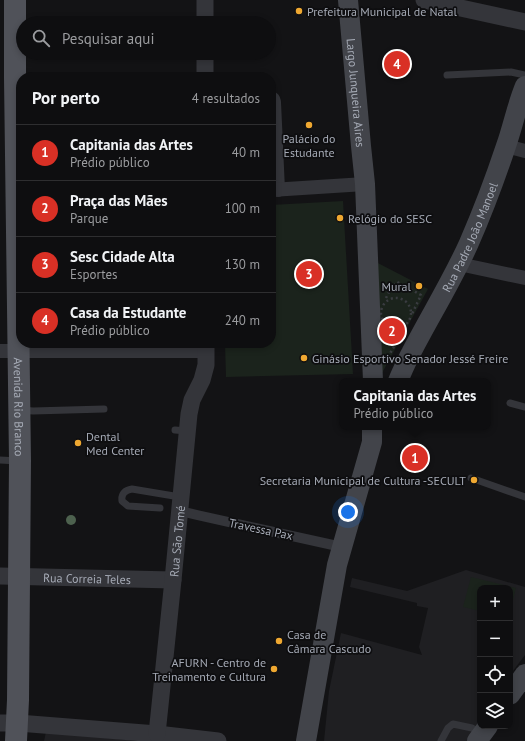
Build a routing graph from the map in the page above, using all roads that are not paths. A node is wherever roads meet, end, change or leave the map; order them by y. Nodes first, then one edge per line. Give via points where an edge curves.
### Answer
1 (15, 0) edge
2 (205, 0) edge
3 (348, 0) edge
4 (424, 0) edge
5 (205, 16) edge
6 (525, 22) edge
7 (16, 49) edge
8 (16, 60) edge
9 (205, 60) edge
10 (16, 72) edge
11 (205, 72) edge
12 (447, 75) dead end
13 (525, 75) edge
14 (525, 86) edge
15 (506, 146) junction
16 (525, 151) edge
17 (366, 184) junction
18 (276, 190) edge
19 (16, 242) edge
20 (460, 264) junction
21 (525, 278) edge
22 (157, 348) edge
23 (206, 348) edge
24 (9, 351) edge
25 (373, 378) edge
26 (399, 378) edge
27 (510, 403) dead end
28 (525, 408) edge
29 (20, 409) junction
30 (104, 410) dead end
31 (374, 432) edge
32 (10, 461) edge
33 (471, 478) dead end
34 (525, 497) edge
35 (180, 504) junction
36 (160, 508) dead end
37 (342, 547) junction
38 (10, 577) edge
39 (173, 580) junction
40 (525, 674) edge
41 (511, 693) edge
42 (11, 729) edge
43 (156, 734) junction
44 (482, 734) edge
45 (218, 741) edge
46 (306, 741) edge
47 (441, 741) edge

1 - 7 main road, Avenida Rio Branco
2 - 5 street
3 - 17 main road, Largo Junqueira Aires
4 - 6 street
8 - 10 main road, Avenida Rio Branco
9 - 11 street
12 - 13 lane via 512,72
14 - 15 main road, Rua Padre João Manoel
15 - 16 street
15 - 20 main road, Rua Padre João Manoel
17 - 18 street
17 - 25 main road, Largo Junqueira Aires
19 - 24 main road, Avenida Rio Branco
20 - 21 street
20 - 26 main road, Rua Padre João Manoel
22 - 24 street
23 - 35 street, Rua São Tomé via 206,365 202,380 181,430
24 - 29 main road, Avenida Rio Branco
27 - 28 lane
29 - 30 lane
29 - 32 main road, Avenida Rio Branco
31 - 37 main road
32 - 38 main road, Avenida Rio Branco
33 - 34 lane
35 - 36 lane via 132,489 123,493 122,501 128,506
35 - 37 street, Travessa Pax via 197,515
35 - 39 street, Rua São Tomé
37 - 46 main road
38 - 39 street, Rua Correia Teles
38 - 42 main road, Avenida Rio Branco
39 - 43 street, Rua São Tomé
40 - 41 main road
42 - 43 street
43 - 45 street
44 - 47 lane via 472,728 453,724

